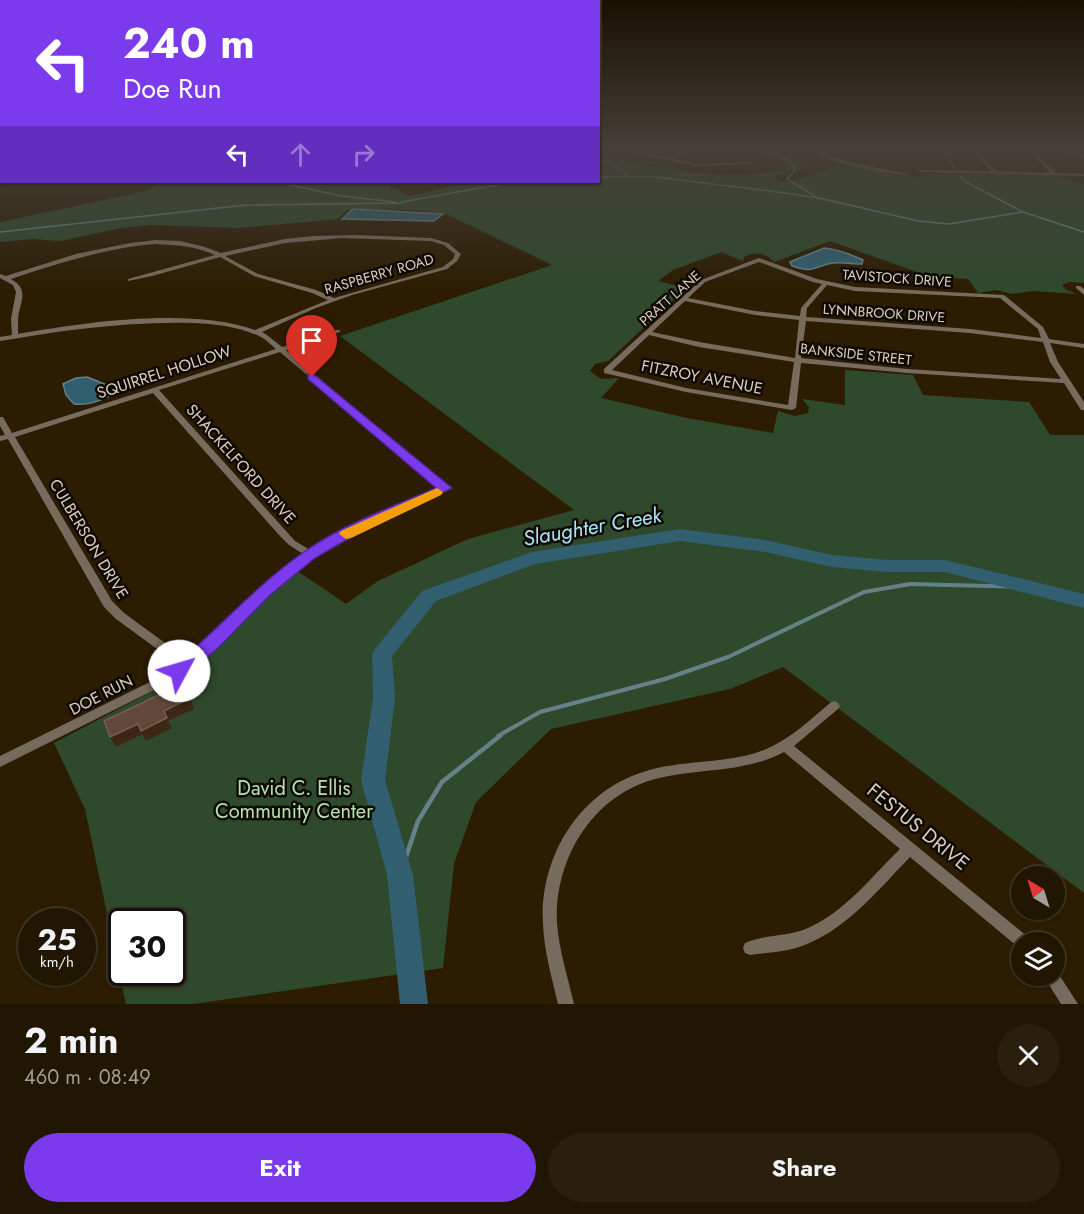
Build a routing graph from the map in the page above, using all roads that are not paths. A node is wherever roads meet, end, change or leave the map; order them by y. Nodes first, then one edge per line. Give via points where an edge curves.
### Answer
1 (221, 256) junction
2 (759, 260) joint
3 (3, 277) edge
4 (130, 280) dead end
5 (825, 284) junction
6 (1081, 288) edge
7 (1084, 293) edge
8 (684, 299) junction
9 (334, 300) junction
10 (803, 318) junction
11 (338, 331) dead end
12 (257, 332) junction
13 (647, 333) junction
14 (15, 336) junction
15 (0, 339) edge
16 (1045, 341) junction
17 (1084, 346) edge
18 (279, 349) junction
19 (798, 360) junction
20 (607, 371) joint
21 (1065, 381) junction
22 (154, 389) junction
23 (1084, 408) edge
24 (0, 419) edge
25 (5, 437) edge
26 (310, 554) junction
27 (187, 665) junction
28 (834, 706) dead end
29 (786, 746) junction
30 (0, 762) edge
31 (910, 848) junction
32 (1011, 932) edge
33 (750, 948) dead end
34 (1058, 986) edge
35 (566, 1004) edge
36 (1070, 1004) edge

1 - 3 street via 197,246 143,244 90,252
1 - 4 street, RASPBERRY ROAD
1 - 9 street via 256,276 307,287
1 - 9 street, RASPBERRY ROAD via 286,240 349,237 437,241 452,246 458,254 445,268
2 - 5 street, TAVISTOCK DRIVE
2 - 8 street, PRATT LANE via 706,279
3 - 14 street via 20,291
5 - 10 street via 806,305
5 - 16 street, TAVISTOCK DRIVE via 1002,296 1039,325
6 - 7 street
8 - 10 street, LYNNBROOK DRIVE
8 - 13 street, PRATT LANE
9 - 12 street, RASPBERRY ROAD
10 - 16 street, LYNNBROOK DRIVE
10 - 19 street
11 - 18 street, SQUIRREL HOLLOW
12 - 14 street via 210,323 142,322
12 - 18 street
13 - 19 street, BANKSIDE STREET via 702,346
13 - 20 street, PRATT LANE
14 - 15 street
16 - 17 street, LYNNBROOK DRIVE
16 - 21 street
18 - 22 street, SQUIRREL HOLLOW
18 - 26 street, DOE RUN via 445,488
19 - 20 street, FITZROY AVENUE via 792,408 686,390
19 - 21 street, BANKSIDE STREET via 866,369
21 - 23 street
22 - 25 street, SQUIRREL HOLLOW
22 - 26 street, SHACKELFORD DRIVE via 282,533
24 - 25 street, CULBERSON DRIVE
25 - 27 street, CULBERSON DRIVE via 108,604
26 - 27 street, DOE RUN via 264,591
27 - 30 street, DOE RUN
28 - 29 street
29 - 31 street, FESTUS DRIVE
29 - 35 street via 740,763 644,777 612,793 584,818 564,849 550,907
31 - 32 street, FESTUS DRIVE
31 - 33 street via 839,917 816,932 796,940
34 - 36 street

